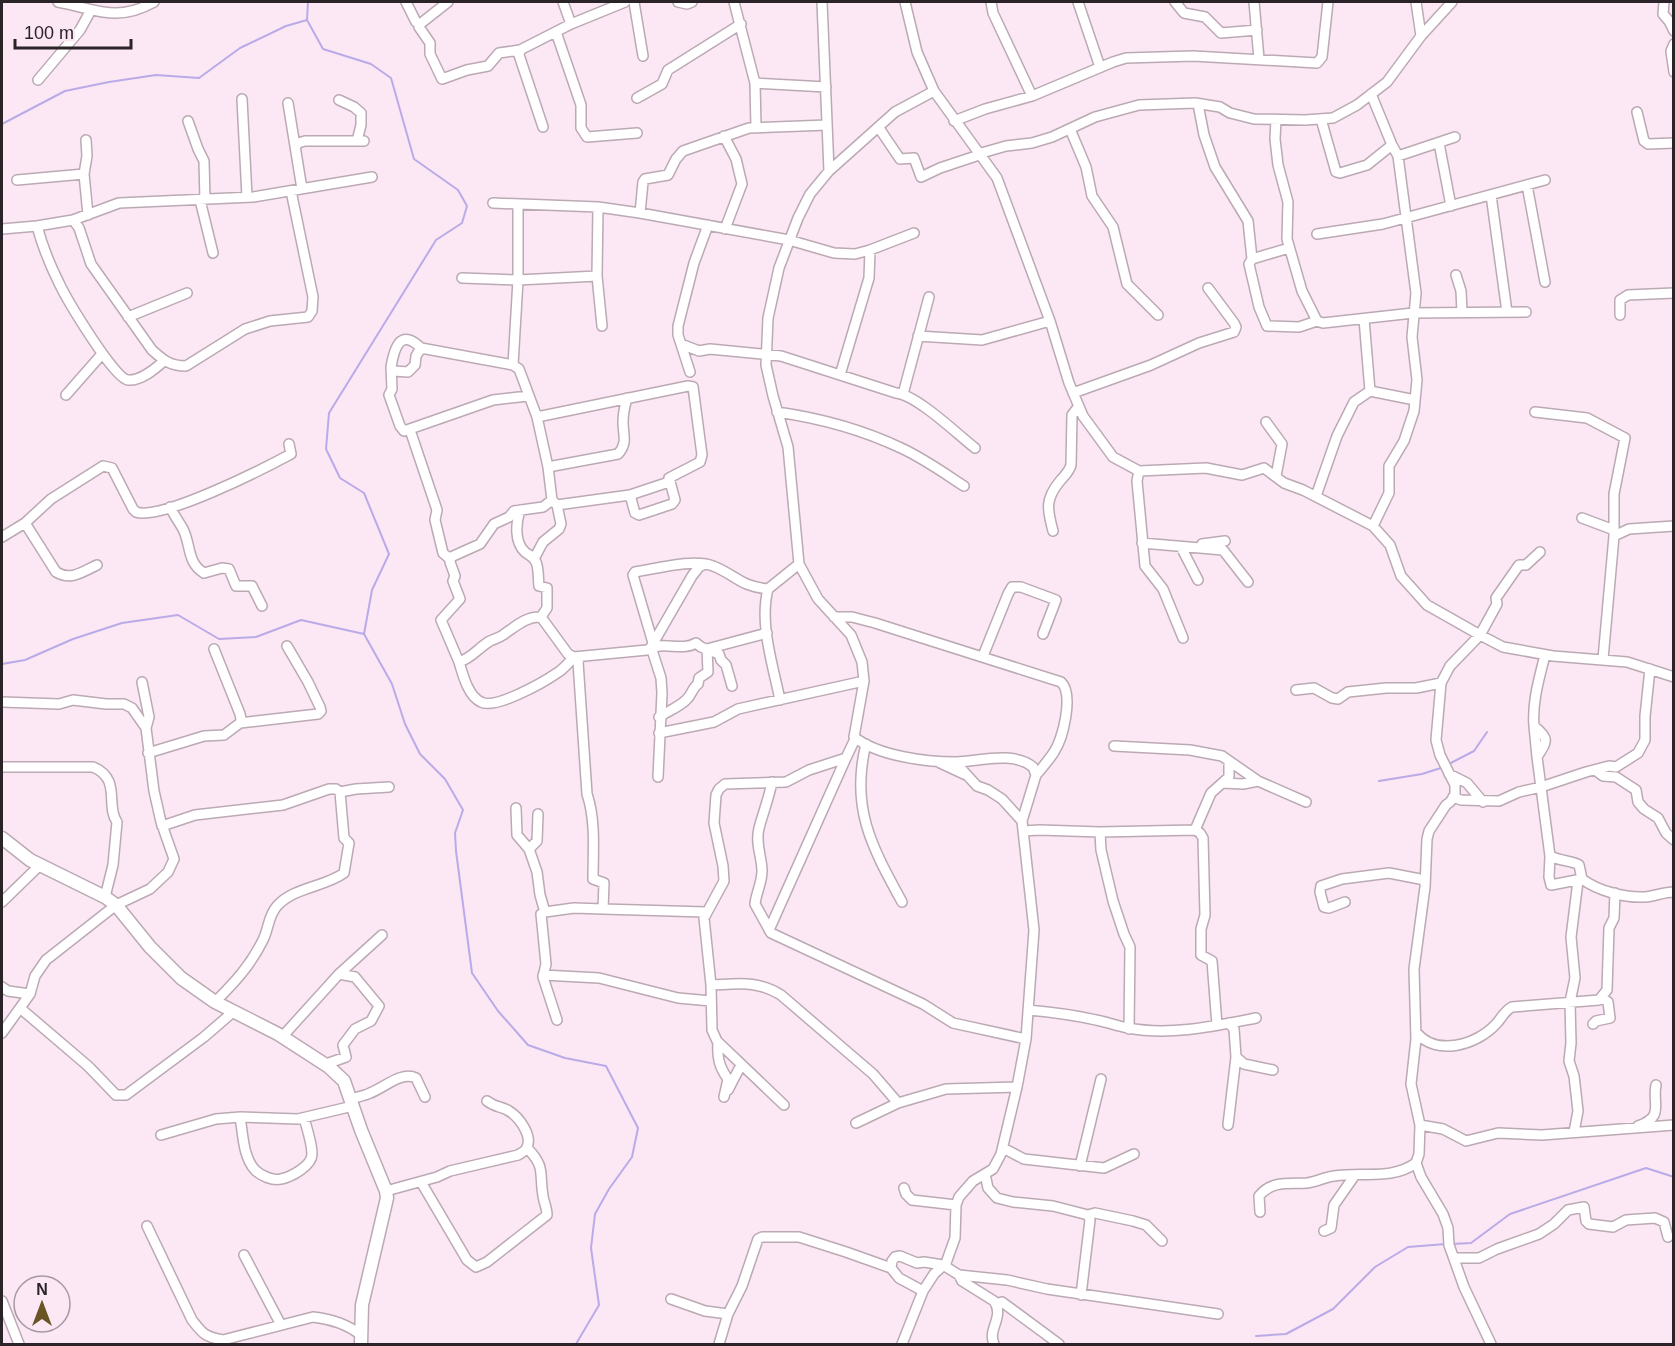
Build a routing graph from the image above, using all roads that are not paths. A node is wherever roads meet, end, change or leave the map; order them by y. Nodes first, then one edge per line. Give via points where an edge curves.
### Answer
1 (58, 2) edge
2 (154, 2) edge
3 (406, 2) edge
4 (444, 2) edge
5 (563, 2) edge
6 (625, 2) edge
7 (634, 2) edge
8 (678, 2) edge
9 (692, 2) edge
10 (734, 2) edge
11 (822, 2) edge
12 (905, 2) edge
13 (991, 2) edge
14 (1078, 2) edge
15 (1175, 2) edge
16 (1254, 2) edge
17 (1328, 2) edge
18 (1416, 2) edge
19 (1452, 2) edge
20 (1664, 2) edge
21 (81, 4) edge
22 (91, 10) junction
23 (420, 24) junction
24 (571, 24) junction
25 (741, 24) junction
26 (1257, 30) junction
27 (1674, 31) edge
28 (556, 32) junction
29 (1421, 36) junction
30 (1674, 44) edge
31 (520, 50) junction
32 (643, 56) dead end
33 (1259, 59) junction
34 (1100, 67) junction
35 (1674, 72) edge
36 (38, 80) dead end
37 (755, 83) junction
38 (826, 87) junction
39 (934, 91) junction
40 (1371, 94) junction
41 (1032, 96) junction
42 (637, 98) dead end
43 (242, 99) dead end
44 (339, 100) dead end
45 (288, 103) dead end
46 (1198, 104) junction
47 (1637, 112) dead end
48 (1321, 119) junction
49 (1276, 120) junction
50 (188, 121) dead end
51 (954, 121) junction
52 (827, 125) junction
53 (543, 127) dead end
54 (756, 127) junction
55 (879, 128) junction
56 (1070, 129) junction
57 (637, 133) dead end
58 (724, 136) junction
59 (1455, 137) dead end
60 (86, 140) dead end
61 (1439, 143) junction
62 (1674, 143) edge
63 (1392, 145) junction
64 (296, 146) junction
65 (978, 155) junction
66 (1398, 156) junction
67 (829, 171) junction
68 (84, 174) junction
69 (372, 177) dead end
70 (17, 180) dead end
71 (1545, 180) dead end
72 (1527, 185) junction
73 (302, 189) junction
74 (291, 191) junction
75 (1491, 195) junction
76 (247, 197) junction
77 (203, 200) junction
78 (493, 203) dead end
79 (518, 204) junction
80 (1451, 206) junction
81 (598, 207) junction
82 (640, 213) junction
83 (88, 214) junction
84 (1406, 218) junction
85 (73, 220) junction
86 (708, 225) junction
87 (37, 226) junction
88 (2, 229) edge
89 (725, 229) junction
90 (914, 233) dead end
91 (1317, 234) dead end
92 (789, 240) junction
93 (1289, 248) junction
94 (870, 250) junction
95 (213, 253) dead end
96 (1252, 259) junction
97 (1456, 274) dead end
98 (597, 276) junction
99 (462, 278) dead end
100 (518, 280) junction
101 (1545, 282) dead end
102 (1208, 288) dead end
103 (187, 293) dead end
104 (1674, 293) edge
105 (928, 297) dead end
106 (1462, 312) junction
107 (1507, 312) junction
108 (1526, 312) dead end
109 (1413, 313) junction
110 (1158, 315) dead end
111 (1620, 315) dead end
112 (129, 317) junction
113 (1364, 319) junction
114 (1050, 321) junction
115 (1317, 321) junction
116 (602, 326) dead end
117 (918, 336) junction
118 (681, 344) junction
119 (421, 348) junction
120 (699, 351) junction
121 (102, 354) junction
122 (766, 354) junction
123 (164, 361) junction
124 (513, 365) junction
125 (391, 367) junction
126 (690, 372) junction
127 (840, 375) junction
128 (688, 386) junction
129 (1371, 391) junction
130 (1073, 393) junction
131 (903, 394) junction
132 (66, 395) dead end
133 (528, 396) junction
134 (627, 398) junction
135 (1415, 400) junction
136 (1079, 406) junction
137 (777, 412) junction
138 (1535, 412) dead end
139 (537, 417) junction
140 (1266, 422) dead end
141 (410, 430) junction
142 (290, 444) dead end
143 (975, 448) dead end
144 (548, 467) junction
145 (1139, 471) junction
146 (1276, 477) junction
147 (669, 482) junction
148 (964, 486) dead end
149 (630, 495) junction
150 (1316, 496) junction
151 (554, 503) junction
152 (170, 507) junction
153 (519, 510) junction
154 (1582, 518) dead end
155 (25, 523) junction
156 (1373, 526) junction
157 (1674, 526) edge
158 (1053, 531) dead end
159 (1614, 533) junction
160 (2, 537) edge
161 (1225, 541) dead end
162 (1142, 543) junction
163 (1185, 548) junction
164 (1540, 552) dead end
165 (450, 559) junction
166 (534, 559) junction
167 (705, 564) junction
168 (799, 564) junction
169 (97, 565) dead end
170 (1198, 580) dead end
171 (1248, 582) dead end
172 (768, 589) junction
173 (262, 606) dead end
174 (541, 617) junction
175 (834, 617) junction
176 (767, 633) junction
177 (1043, 634) dead end
178 (1480, 635) junction
179 (1183, 638) dead end
180 (652, 645) junction
181 (287, 646) dead end
182 (214, 649) dead end
183 (707, 649) junction
184 (1545, 655) junction
185 (983, 656) junction
186 (577, 657) junction
187 (1603, 659) junction
188 (459, 662) junction
189 (1650, 669) junction
190 (1674, 677) edge
191 (864, 681) junction
192 (142, 682) dead end
193 (1442, 683) junction
194 (732, 686) dead end
195 (1296, 690) dead end
196 (780, 700) junction
197 (2, 702) edge
198 (659, 717) junction
199 (240, 723) junction
200 (146, 728) junction
201 (659, 733) junction
202 (855, 739) junction
203 (866, 744) junction
204 (1114, 746) dead end
205 (148, 753) junction
206 (846, 759) junction
207 (936, 761) junction
208 (955, 762) junction
209 (1229, 762) junction
210 (2, 767) edge
211 (1595, 770) junction
212 (1449, 774) junction
213 (966, 775) junction
214 (1036, 775) junction
215 (658, 777) dead end
216 (1258, 781) junction
217 (772, 782) junction
218 (1223, 783) junction
219 (389, 787) dead end
220 (1541, 788) junction
221 (340, 792) junction
222 (1453, 797) junction
223 (1306, 802) dead end
224 (1483, 802) junction
225 (516, 808) dead end
226 (538, 814) dead end
227 (1022, 820) junction
228 (162, 826) junction
229 (1195, 830) junction
230 (1023, 831) junction
231 (1080, 832) junction
232 (1100, 832) junction
233 (2, 838) edge
234 (1674, 840) edge
235 (529, 849) junction
236 (1101, 850) junction
237 (1550, 856) junction
238 (40, 865) junction
239 (1425, 880) junction
240 (1580, 880) junction
241 (1674, 892) edge
242 (1615, 893) junction
243 (105, 897) junction
244 (2, 902) edge
245 (902, 902) dead end
246 (1345, 902) dead end
247 (116, 905) junction
248 (603, 909) junction
249 (545, 912) junction
250 (705, 912) junction
251 (769, 930) junction
252 (382, 935) dead end
253 (339, 974) junction
254 (543, 975) junction
255 (711, 985) junction
256 (2, 987) edge
257 (30, 994) junction
258 (1602, 998) junction
259 (711, 1001) junction
260 (215, 1002) junction
261 (1570, 1002) junction
262 (20, 1008) junction
263 (1028, 1010) junction
264 (233, 1012) junction
265 (1256, 1018) dead end
266 (557, 1020) dead end
267 (1229, 1023) junction
268 (1593, 1024) dead end
269 (1217, 1025) junction
270 (1129, 1029) junction
271 (1416, 1032) junction
272 (2, 1033) edge
273 (282, 1037) junction
274 (1026, 1039) junction
275 (718, 1043) junction
276 (1236, 1058) junction
277 (326, 1064) junction
278 (741, 1065) junction
279 (1274, 1071) dead end
280 (1101, 1079) dead end
281 (1656, 1085) dead end
282 (1017, 1087) junction
283 (425, 1097) dead end
284 (487, 1101) dead end
285 (351, 1102) junction
286 (898, 1103) junction
287 (784, 1106) dead end
288 (240, 1117) junction
289 (304, 1118) junction
290 (856, 1123) dead end
291 (1228, 1125) dead end
292 (1420, 1125) junction
293 (1674, 1125) edge
294 (1636, 1127) junction
295 (1574, 1132) junction
296 (161, 1135) dead end
297 (526, 1148) junction
298 (1002, 1148) junction
299 (1134, 1154) dead end
300 (1416, 1163) junction
301 (1080, 1166) junction
302 (985, 1174) junction
303 (1355, 1175) junction
304 (421, 1182) junction
305 (904, 1188) dead end
306 (386, 1191) junction
307 (956, 1205) junction
308 (1260, 1212) dead end
309 (1088, 1215) junction
310 (147, 1226) dead end
311 (1324, 1231) dead end
312 (1668, 1237) dead end
313 (1162, 1240) dead end
314 (244, 1255) dead end
315 (1454, 1258) junction
316 (943, 1265) junction
317 (891, 1268) junction
318 (959, 1275) junction
319 (922, 1291) junction
320 (1081, 1295) junction
321 (671, 1299) dead end
322 (2, 1301) edge
323 (996, 1304) junction
324 (728, 1314) junction
325 (1218, 1314) dead end
326 (5, 1320) edge
327 (281, 1325) junction
328 (361, 1340) edge
329 (223, 1342) edge
330 (19, 1344) edge
331 (719, 1344) edge
332 (902, 1344) edge
333 (994, 1344) edge
334 (1059, 1344) edge
335 (1491, 1344) edge

1 - 21 street
2 - 22 street via 127,12
3 - 23 street
4 - 23 street
5 - 24 street
6 - 24 street
7 - 32 street
8 - 9 street
10 - 25 street
11 - 38 street
12 - 39 street via 917,52
13 - 41 street
14 - 34 street
15 - 26 street via 1184,13 1205,17 1221,33
16 - 26 street
17 - 33 street via 1320,61
18 - 29 street
19 - 29 street
20 - 27 street via 1664,14
21 - 22 street
22 - 36 street via 80,30
23 - 31 street via 442,79 488,66 499,53
24 - 28 street
25 - 37 street
25 - 42 street via 668,70 662,84
26 - 33 street
28 - 31 street
28 - 57 street via 581,105 581,128 587,137
29 - 40 street via 1387,82
30 - 35 street
31 - 53 street
33 - 34 street via 1126,58
34 - 41 street
37 - 38 street
37 - 54 street
38 - 52 street
39 - 51 street
39 - 55 street via 895,112
40 - 48 street via 1333,118
40 - 63 street
41 - 51 street
43 - 76 street
44 - 64 street via 361,113 360,141 305,141
45 - 64 street
46 - 49 street via 1254,119
46 - 56 street via 1126,107
46 - 96 street via 1203,135 1215,167 1248,221
47 - 62 street via 1644,141
48 - 49 street
48 - 63 street via 1336,172 1367,165
49 - 93 street via 1278,165 1288,202
50 - 77 street via 204,160
51 - 65 street
52 - 54 street
52 - 67 street
54 - 58 street
55 - 65 street via 900,159 914,158 921,177
55 - 67 street
56 - 65 street via 1032,143
56 - 110 street via 1086,166 1092,196 1113,227 1127,284
58 - 82 street via 683,152 668,175 645,179
58 - 89 street via 736,159 742,184
59 - 61 street
60 - 68 street
61 - 66 street
61 - 80 street
63 - 66 street
64 - 73 street
65 - 114 street via 997,178
66 - 84 street
67 - 92 street via 810,194
68 - 70 street
68 - 83 street
69 - 73 street
71 - 72 street
72 - 75 street
72 - 101 street
73 - 74 street
74 - 76 street
74 - 123 street via 313,297 310,315 245,329 186,366
75 - 80 street
75 - 107 street
76 - 77 street
77 - 83 street via 119,203
77 - 95 street
78 - 79 street
79 - 81 street
79 - 100 street
80 - 84 street
81 - 82 street
81 - 98 street
82 - 86 street
83 - 85 street
84 - 91 street
84 - 109 street via 1416,293
85 - 87 street
85 - 112 street via 80,228 91,264
86 - 89 street
86 - 118 street via 678,326
87 - 88 street
87 - 121 street via 59,284
89 - 92 street
90 - 94 street
92 - 94 street via 834,254
92 - 122 street via 768,318
93 - 96 street
93 - 115 street via 1302,291
94 - 127 street via 869,278
96 - 115 street via 1249,264 1259,307 1268,326 1299,327
97 - 106 street
98 - 100 street
98 - 116 street
99 - 100 street
100 - 124 street
102 - 130 street via 1234,323 1234,332
103 - 112 street
104 - 111 street via 1623,297
105 - 117 street
106 - 107 street
106 - 109 street
107 - 108 street
109 - 113 street
109 - 135 street
112 - 123 street
113 - 115 street
113 - 129 street
114 - 117 street via 982,340
114 - 130 street
117 - 131 street
118 - 120 street
118 - 126 street
119 - 124 street
119 - 125 street via 413,369 399,372
119 - 125 street via 408,340 399,343
120 - 122 street
120 - 126 street via 691,362
121 - 123 street via 124,380 150,373
121 - 132 street
122 - 127 street
122 - 137 street
124 - 133 street via 519,369
125 - 141 street via 389,395 400,426
126 - 128 street
127 - 131 street
128 - 134 street
128 - 147 street via 695,390 702,458 672,475
129 - 135 street
129 - 150 street via 1354,402 1337,436
130 - 136 street
131 - 143 street
133 - 139 street
133 - 141 street via 493,400
134 - 139 street
134 - 144 street via 623,422 626,439 618,454
135 - 156 street via 1404,441 1389,466 1389,493
136 - 145 street via 1113,457
136 - 158 street via 1072,415 1070,471 1059,482 1047,506
137 - 148 street via 842,426 894,445
137 - 168 street via 788,447
138 - 159 street via 1587,418 1625,438 1614,494
139 - 144 street
140 - 146 street via 1282,444
141 - 165 street via 437,510 435,520 444,553
142 - 152 street via 291,454 261,471
144 - 151 street
145 - 146 street via 1206,468 1242,475 1264,468
145 - 162 street
146 - 150 street
147 - 149 street
147 - 149 street via 675,500 672,504 639,515
149 - 151 street
150 - 156 street
151 - 153 street
151 - 166 street via 561,527 543,542
152 - 155 street via 136,512 112,468 103,466 51,499
152 - 173 street via 183,529 196,568 204,573 230,569 236,586 252,586
153 - 165 street via 497,522 480,544
153 - 166 street via 515,526 519,543
154 - 159 street
155 - 160 street
155 - 169 street via 63,577
156 - 178 street via 1390,545 1401,576 1427,605
157 - 159 street
159 - 187 street
161 - 163 street
162 - 163 street
162 - 179 street via 1145,566 1163,589
163 - 170 street
163 - 171 street via 1223,550
164 - 178 street via 1526,565 1519,565 1496,598 1497,604
165 - 188 street via 460,599 441,620
166 - 174 street via 539,586 547,588 547,608
167 - 172 street via 744,584
167 - 180 street via 693,576
167 - 180 street via 633,573
168 - 172 street
168 - 175 street via 818,599
172 - 176 street
174 - 186 street via 568,654
174 - 188 street via 517,624
175 - 185 street via 852,617
175 - 191 street via 850,635 862,662
176 - 183 street
176 - 196 street
177 - 185 street via 1056,600 1012,587
178 - 184 street via 1503,647
178 - 193 street via 1450,666
180 - 183 street via 670,644 678,648 694,643
180 - 186 street via 647,650
180 - 198 street via 661,678
181 - 199 street via 321,711
182 - 199 street via 242,719
183 - 194 street via 719,654
183 - 198 street via 708,672 699,678 685,701
184 - 187 street
184 - 220 street via 1533,715
185 - 214 street via 1065,686 1064,727 1055,750
186 - 188 street via 539,684 492,705 481,703 473,695
186 - 248 street via 594,842 593,879 604,882
187 - 189 street
189 - 190 street
189 - 211 street via 1642,748 1616,766
191 - 196 street
191 - 202 street
192 - 200 street via 149,717
193 - 195 street via 1348,692 1338,699 1314,688
193 - 212 street via 1436,740
196 - 201 street via 738,709 714,722
197 - 200 street via 59,704 73,700 124,704 132,708
198 - 201 street
199 - 205 street via 224,735 204,736
200 - 205 street
201 - 215 street
202 - 203 street
202 - 206 street
203 - 207 street via 909,759
203 - 245 street via 860,787 867,829
204 - 209 street via 1190,750 1222,756
205 - 228 street
206 - 217 street via 786,782
206 - 251 street
207 - 208 street
207 - 213 street
208 - 213 street
208 - 214 street via 1021,760 1033,767
209 - 216 street
209 - 218 street via 1229,777
210 - 243 street via 100,770 113,793 113,817 117,822
211 - 220 street
211 - 234 street via 1636,790 1638,802 1658,818
212 - 222 street via 1455,784
212 - 224 street via 1467,783
213 - 227 street via 1002,800
214 - 227 street
216 - 218 street
216 - 223 street
217 - 250 street via 732,783 719,789 714,823 724,881
217 - 251 street via 758,830 762,869 755,904
218 - 229 street via 1211,793
219 - 221 street
220 - 224 street
220 - 237 street
221 - 228 street via 329,789 283,805 195,815
221 - 260 street via 344,838 349,843 344,873 278,904 269,918 265,938 244,972
222 - 224 street
222 - 239 street via 1427,839
225 - 235 street via 517,835
226 - 235 street via 537,841
227 - 230 street
228 - 247 street via 174,859 168,872 150,889
229 - 232 street
229 - 269 street via 1203,838 1205,915 1201,955 1212,961
230 - 231 street
230 - 263 street via 1034,930
231 - 232 street
231 - 236 street
232 - 236 street
233 - 238 street
235 - 249 street
236 - 270 street via 1130,947
237 - 240 street via 1576,862
237 - 240 street via 1551,885
238 - 243 street
238 - 244 street
239 - 246 street via 1389,873 1321,886 1324,907
239 - 271 street via 1414,969
240 - 242 street
240 - 261 street via 1571,937 1575,978
241 - 242 street via 1646,897
242 - 258 street via 1614,918 1609,928 1607,990
243 - 247 street
247 - 257 street via 46,960 35,976
247 - 260 street via 181,978
248 - 249 street
248 - 250 street
249 - 254 street via 541,914 546,964
250 - 255 street
251 - 274 street via 953,1023
252 - 253 street
253 - 273 street
253 - 277 street via 355,976 379,1006 371,1021 355,1029 343,1045 346,1057
254 - 259 street via 599,978 678,998
254 - 266 street
255 - 259 street
255 - 286 street via 767,986 873,1074
256 - 257 street
257 - 262 street
258 - 261 street
258 - 268 street via 1608,1002 1610,1018
259 - 275 street via 712,1029
260 - 264 street
261 - 271 street via 1512,1007 1484,1034 1459,1045 1430,1043
261 - 295 street via 1569,1061 1578,1111
262 - 264 street via 119,1097 172,1062
262 - 272 street
263 - 270 street via 1066,1014
263 - 274 street
264 - 273 street
265 - 267 street
267 - 269 street
267 - 276 street via 1234,1029
269 - 270 street via 1165,1031
271 - 292 street via 1411,1084
273 - 277 street
274 - 282 street
275 - 278 street
275 - 278 street via 720,1069 728,1079 724,1097
276 - 279 street via 1244,1064
276 - 291 street
277 - 285 street via 344,1081
278 - 287 street
280 - 301 street
281 - 294 street via 1655,1115
282 - 286 street via 946,1089
282 - 298 street
283 - 285 street via 416,1078 410,1075
284 - 297 street via 512,1112 525,1128 529,1140
285 - 289 street
285 - 306 street
286 - 290 street
288 - 289 street
288 - 289 street via 245,1147 255,1170 280,1180 310,1161
288 - 296 street via 216,1119
292 - 295 street via 1443,1129 1466,1141 1498,1133
292 - 300 street
293 - 294 street
294 - 295 street
297 - 304 street via 518,1155 450,1170
297 - 304 street via 540,1163 547,1215 476,1267 467,1260
298 - 301 street via 1024,1159
298 - 302 street via 993,1169
299 - 301 street via 1104,1168
300 - 303 street via 1396,1173
300 - 315 street via 1420,1177 1443,1214
302 - 307 street via 965,1188
302 - 309 street via 988,1188 997,1198
303 - 308 street via 1336,1175 1309,1183 1281,1183 1259,1196
303 - 311 street via 1337,1199 1331,1228
304 - 306 street
305 - 307 street via 912,1200
306 - 328 street via 362,1305
307 - 316 street via 955,1238
309 - 313 street via 1095,1213 1146,1225
309 - 320 street
310 - 329 street via 192,1320 202,1334
312 - 315 street via 1664,1222 1655,1218 1626,1220 1613,1227 1589,1224 1584,1207 1568,1210 1539,1234 1479,1258
314 - 327 street
315 - 335 street
316 - 317 street via 917,1263 900,1256 895,1257
316 - 318 street
316 - 319 street
317 - 319 street via 899,1278
317 - 324 street via 799,1237 762,1237
318 - 320 street
318 - 323 street
319 - 332 street
320 - 325 street
321 - 324 street
322 - 326 street
323 - 333 street via 999,1312 992,1332
323 - 334 street via 1002,1302
324 - 331 street
326 - 330 street
327 - 328 street via 313,1317 349,1326
327 - 329 street

